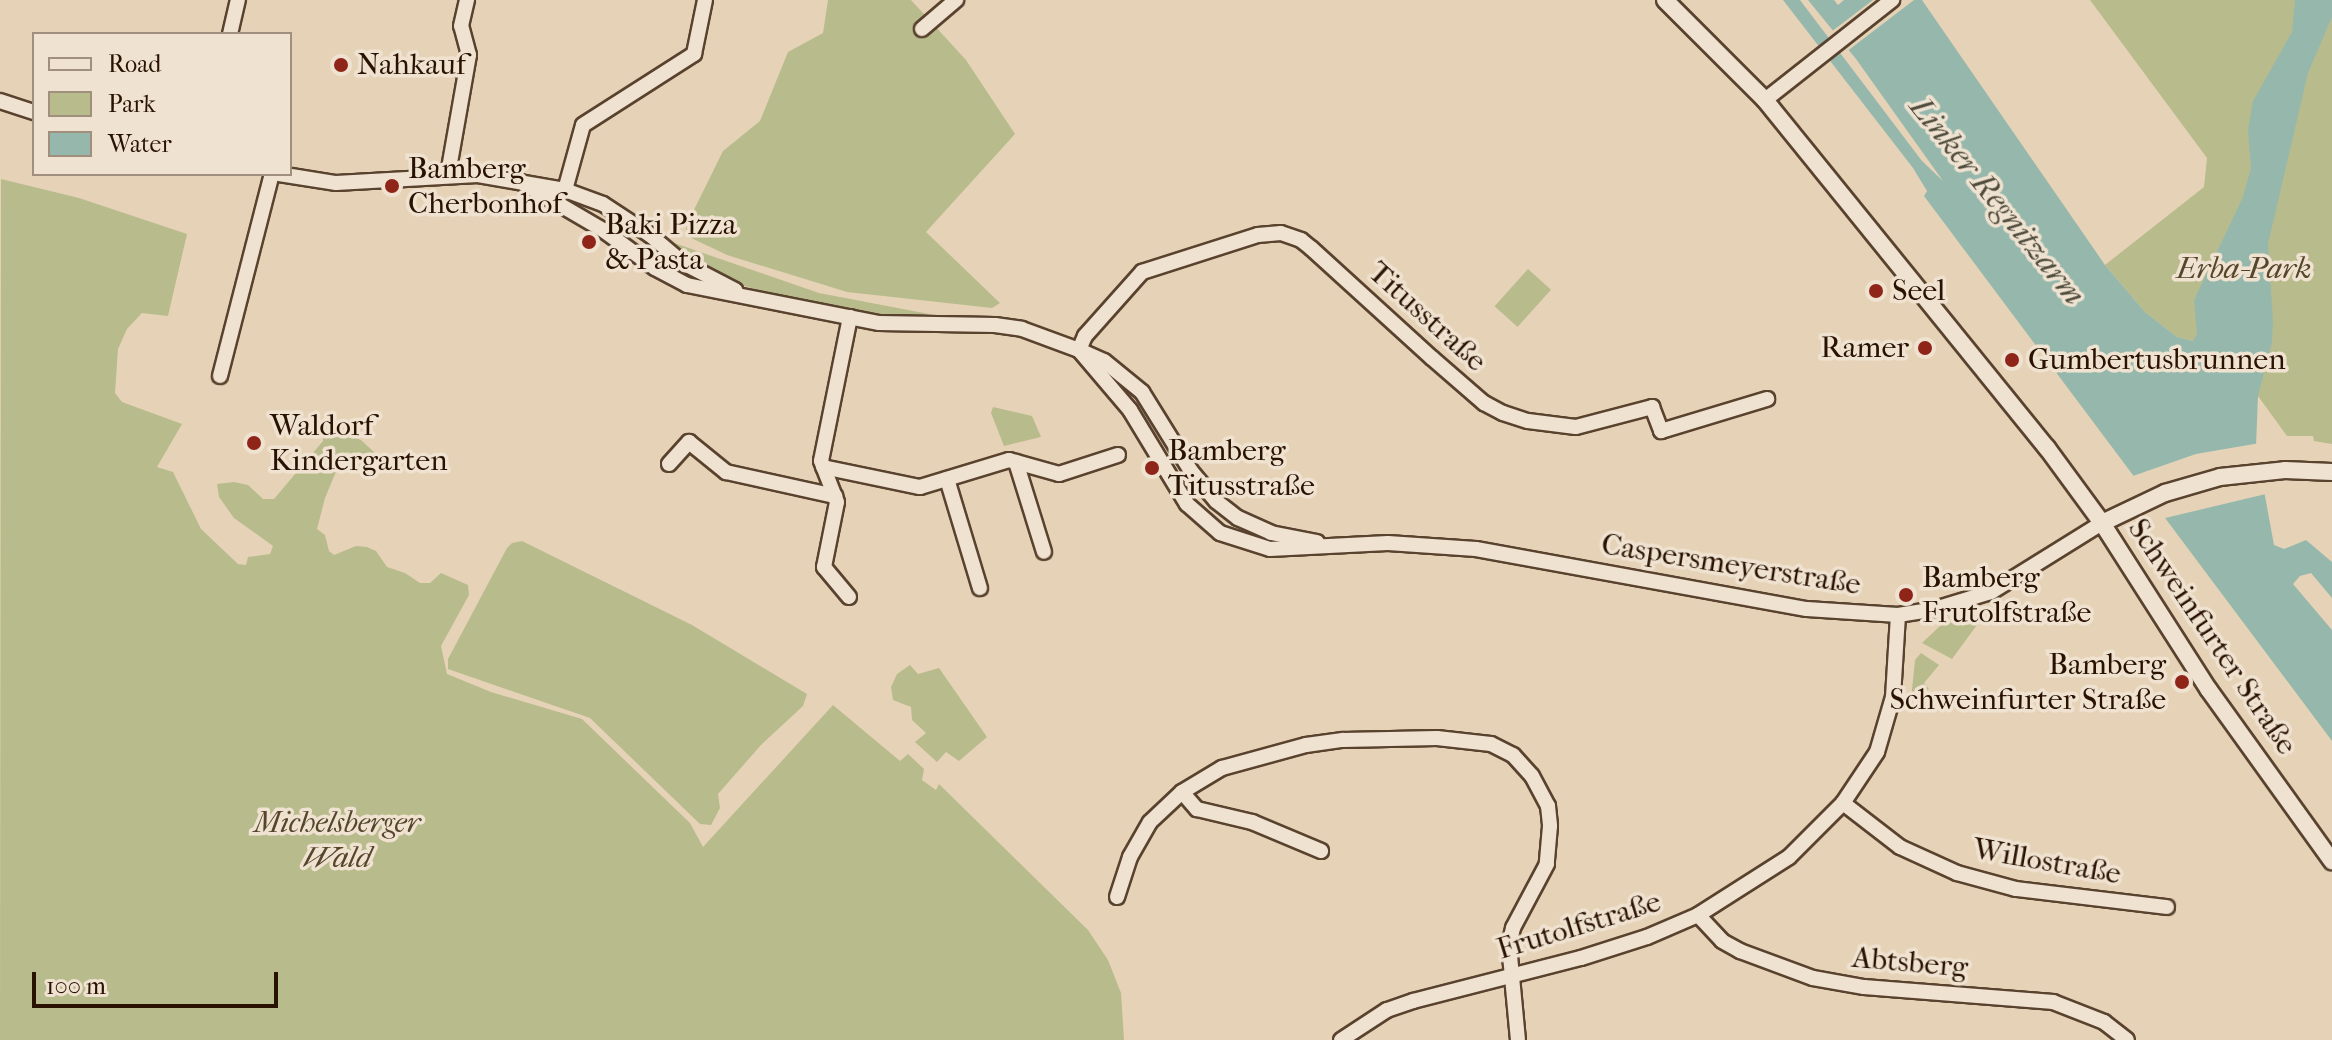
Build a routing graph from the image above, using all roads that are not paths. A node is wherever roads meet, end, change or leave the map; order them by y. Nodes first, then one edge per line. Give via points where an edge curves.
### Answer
1 (467, 0) edge
2 (705, 0) edge
3 (956, 0) edge
4 (1665, 0) edge
5 (1892, 0) edge
6 (234, 1) edge
7 (922, 29) dead end
8 (230, 32) edge
9 (1765, 100) junction
10 (0, 101) edge
11 (32, 111) edge
12 (448, 174) junction
13 (271, 176) edge
14 (292, 176) edge
15 (521, 182) junction
16 (565, 190) junction
17 (756, 299) junction
18 (850, 317) junction
19 (1079, 350) junction
20 (220, 376) dead end
21 (1767, 399) dead end
22 (1118, 455) dead end
23 (1016, 462) junction
24 (669, 464) dead end
25 (823, 467) junction
26 (2332, 472) edge
27 (947, 479) junction
28 (835, 496) junction
29 (2102, 523) junction
30 (1331, 544) junction
31 (1044, 552) dead end
32 (980, 588) dead end
33 (849, 597) dead end
34 (1898, 615) junction
35 (1182, 792) junction
36 (1843, 803) junction
37 (1321, 851) dead end
38 (2332, 861) edge
39 (1117, 897) dead end
40 (2167, 907) dead end
41 (1698, 915) junction
42 (1510, 974) junction
43 (1341, 1040) edge
44 (1518, 1040) edge
45 (2127, 1040) edge

1 - 12 street via 461,26 469,55
2 - 16 street via 694,54 583,125
3 - 7 street
4 - 9 street, Schweinfurter Straße
5 - 9 street
6 - 8 street
9 - 29 street, Schweinfurter Straße via 1991,376
10 - 11 street
12 - 14 street, Caspersmeyerstraße via 336,183
12 - 15 street, Caspersmeyerstraße
13 - 20 street
15 - 16 street, Caspersmeyerstraße
15 - 17 street, Caspersmeyerstraße via 670,277 715,293
16 - 17 street, Caspersmeyerstraße via 603,204 701,275
17 - 18 street, Caspersmeyerstraße
18 - 19 street, Caspersmeyerstraße via 905,326 995,325
18 - 25 street
19 - 21 street, Titusstraße via 1085,336 1142,272 1258,235 1281,233 1311,248 1484,403 1503,413 1576,427 1652,407 1661,431
19 - 30 street, Caspersmeyerstraße via 1104,361 1142,392 1203,488 1238,518 1271,533
19 - 30 street, Caspersmeyerstraße via 1130,410 1171,480 1204,521 1251,545 1291,549
22 - 23 street via 1059,474
23 - 27 street
23 - 31 street
24 - 28 street via 689,442 726,472
25 - 27 street via 920,487
25 - 28 street
26 - 29 street via 2220,477 2165,493
27 - 32 street
28 - 33 street via 824,567
29 - 34 street, Caspersmeyerstraße via 1991,592
29 - 38 street, Schweinfurter Straße via 2209,690
30 - 34 street, Caspersmeyerstraße via 1476,549 1807,609
34 - 36 street, Frutolfstraße via 1888,725 1871,764
35 - 37 street via 1197,809 1252,822
35 - 39 street via 1138,840
35 - 42 street via 1239,763 1343,740 1450,738 1502,749 1542,790 1550,826 1547,864 1513,928
36 - 40 street, Willostraße via 1900,847 1971,878 2016,889
36 - 41 street, Frutolfstraße via 1789,857
41 - 42 street, Frutolfstraße via 1614,949
41 - 45 street, Abtsberg via 1722,941 1740,951 1813,978 2053,1002 2096,1018
42 - 43 street, Frutolfstraße via 1387,1010
42 - 44 street

